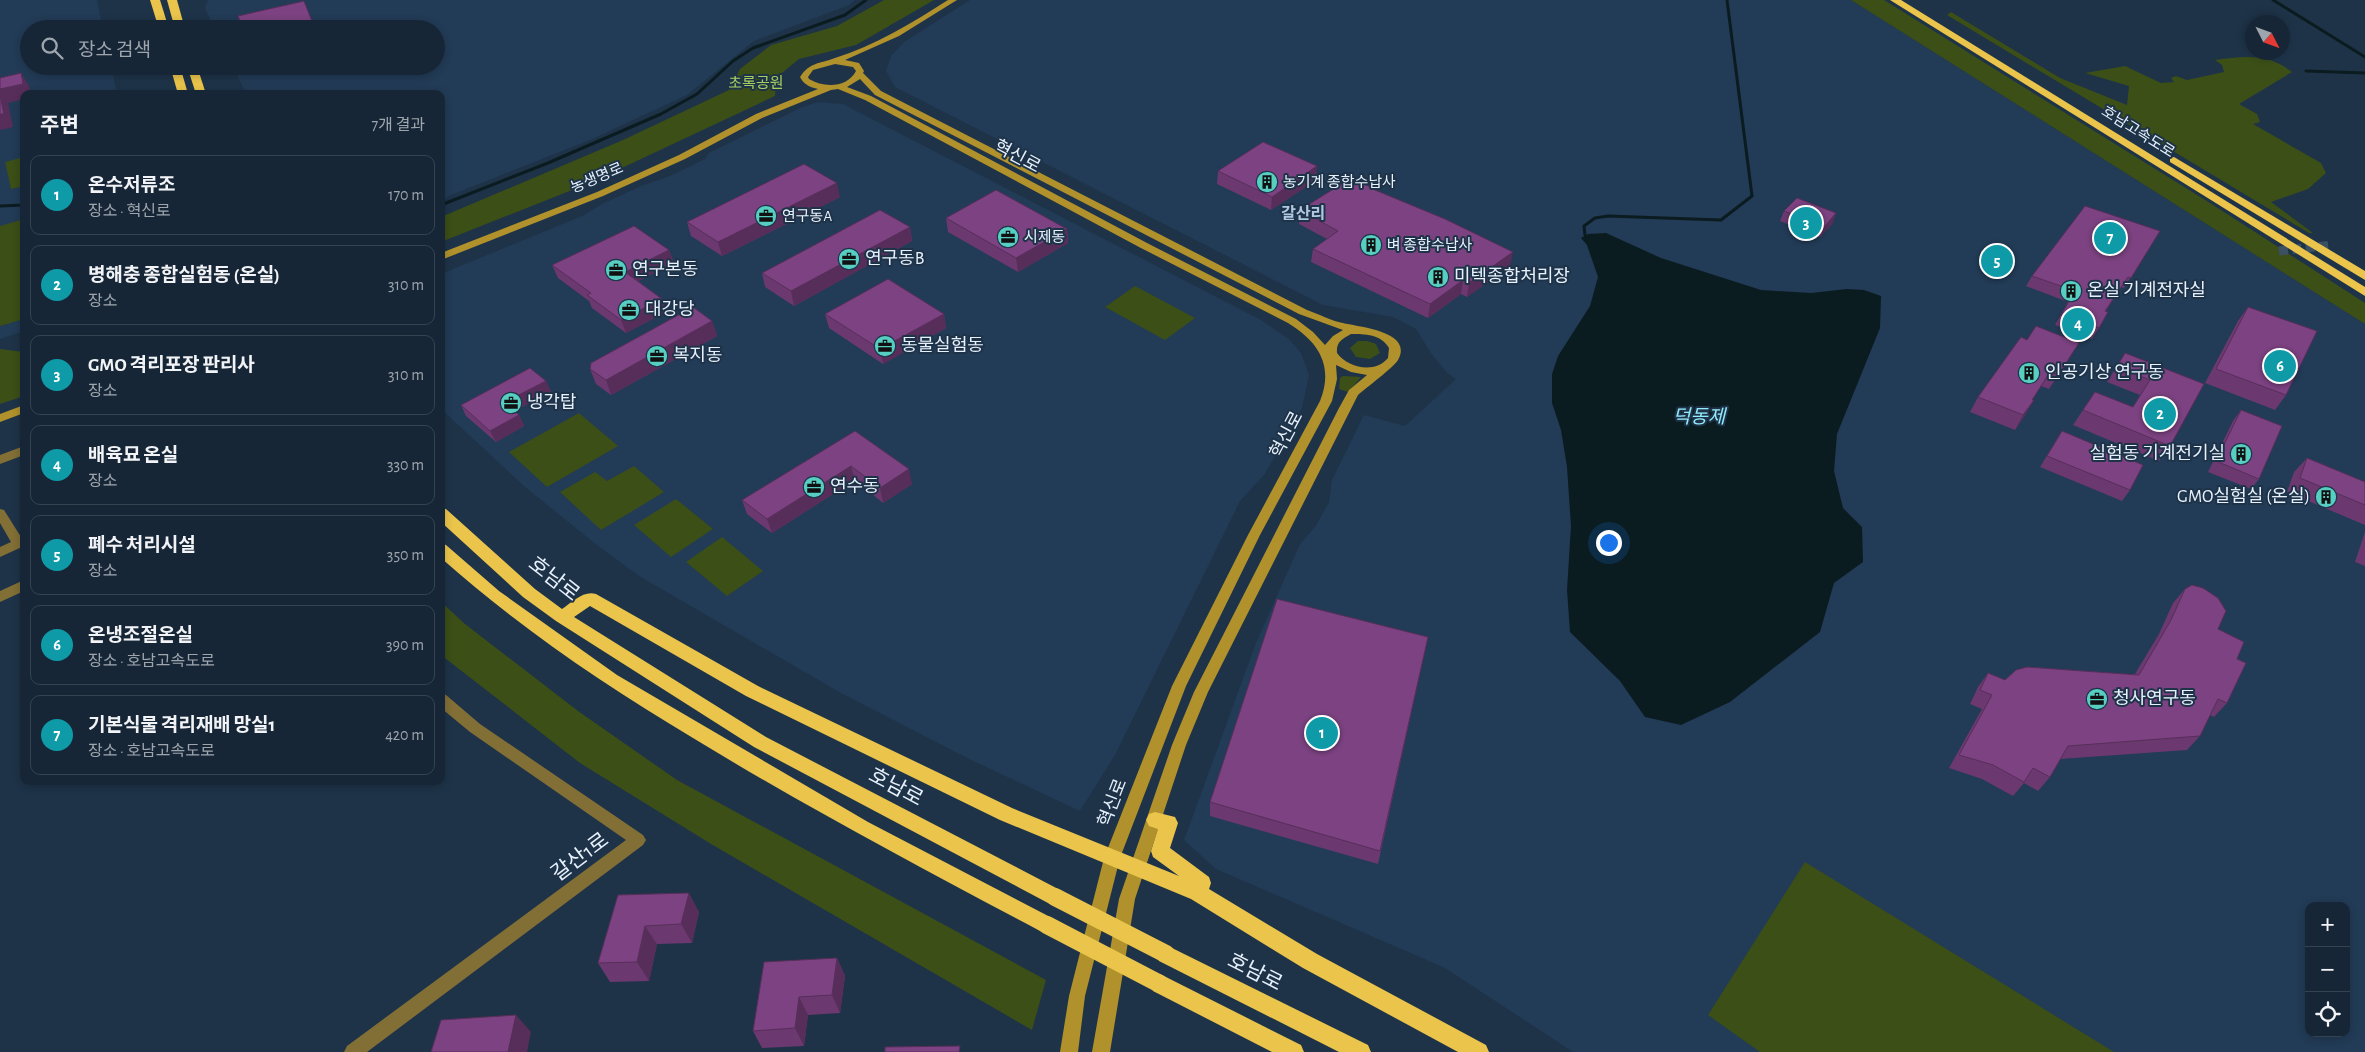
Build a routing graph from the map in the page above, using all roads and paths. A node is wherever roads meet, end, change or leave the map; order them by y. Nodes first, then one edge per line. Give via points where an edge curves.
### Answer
1 (155, 0) edge
2 (172, 0) edge
3 (953, 0) edge
4 (1895, 0) edge
5 (1912, 0) edge
6 (183, 6) dead end
7 (161, 20) edge
8 (178, 20) edge
9 (182, 20) edge
10 (894, 37) junction
11 (835, 61) junction
12 (860, 73) junction
13 (177, 75) edge
14 (195, 75) edge
15 (804, 77) junction
16 (834, 87) junction
17 (182, 90) edge
18 (200, 90) edge
19 (760, 116) junction
20 (445, 255) edge
21 (2365, 276) edge
22 (2365, 292) edge
23 (1361, 330) junction
24 (1330, 357) junction
25 (1381, 369) junction
26 (20, 410) edge
27 (0, 418) edge
28 (20, 452) edge
29 (0, 460) edge
30 (0, 513) edge
31 (445, 517) edge
32 (20, 541) edge
33 (20, 542) edge
34 (0, 552) edge
35 (445, 553) edge
36 (20, 587) edge
37 (0, 597) edge
38 (562, 617) junction
39 (445, 703) edge
40 (1155, 820) junction
41 (1112, 858) junction
42 (1137, 866) junction
43 (1198, 893) junction
44 (353, 1052) edge
45 (1068, 1052) edge
46 (1101, 1052) edge
47 (1294, 1052) edge
48 (1361, 1052) edge
49 (1479, 1052) edge

1 - 7 highway
2 - 8 highway
3 - 10 main road
4 - 22 highway, 호남고속도로
5 - 21 highway, 호남고속도로
6 - 9 highway
10 - 11 main road
10 - 12 main road via 867,60
11 - 12 main road via 852,63
11 - 15 main road via 817,64
12 - 16 main road, 농생명로 via 852,82
12 - 23 main road, 혁신로 via 878,93 1303,312 1339,326
13 - 17 highway
14 - 18 highway
15 - 16 main road via 815,86
15 - 19 main road, 농생명로 via 796,90
16 - 19 main road, 농생명로
16 - 24 main road, 혁신로 via 868,98 1300,325
19 - 20 main road, 농생명로 via 682,157 600,194
23 - 24 main road via 1334,339
23 - 25 main road, 혁신로 via 1380,334 1394,344 1396,358
24 - 25 main road via 1355,371
24 - 41 main road, 혁신로 via 1331,387 1326,401 1178,686
25 - 40 main road, 혁신로 via 1354,393 1345,408 1210,675 1179,745
26 - 27 main road
28 - 29 street
30 - 32 street
31 - 38 highway, 호남로 via 529,593
33 - 34 street
35 - 47 highway, bridge via 493,595 611,680 730,752 862,828
36 - 37 street
38 - 41 highway via 590,598 752,691 1006,814
38 - 48 highway, 호남로, bridge via 760,742
39 - 44 street, 갈산1로 via 474,728 638,840
40 - 42 main road, 혁신로
40 - 43 highway via 1169,823 1160,852 1202,883
41 - 42 highway
41 - 45 main road, 혁신로 via 1077,996
42 - 43 highway
42 - 46 main road, 혁신로 via 1127,899
43 - 49 highway via 1310,961

